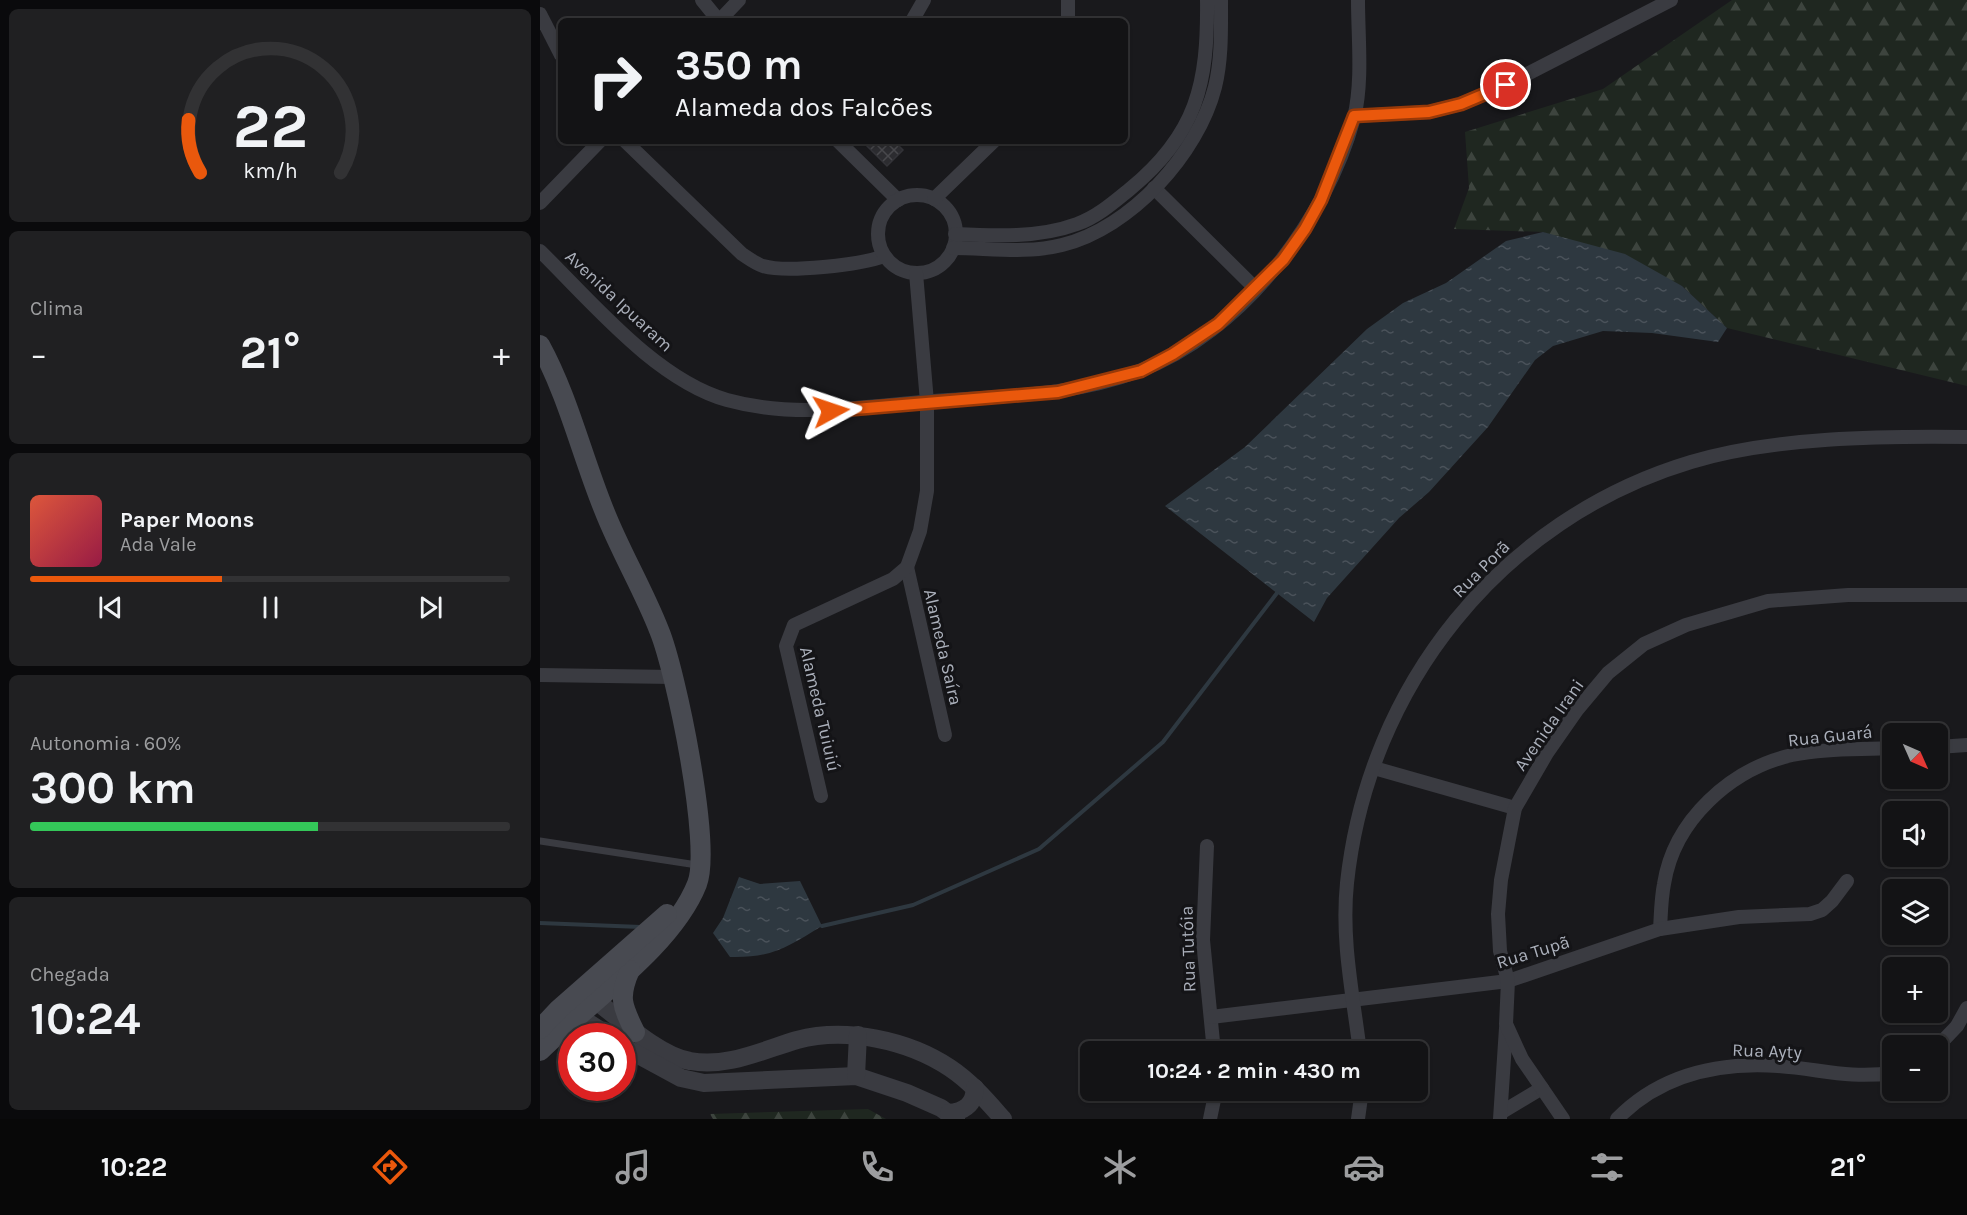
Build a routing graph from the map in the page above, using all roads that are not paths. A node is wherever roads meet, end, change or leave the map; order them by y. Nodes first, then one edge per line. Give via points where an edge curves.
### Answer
1 (702, 0) edge
2 (739, 0) edge
3 (924, 0) edge
4 (1068, 0) edge
5 (1207, 0) edge
6 (1221, 0) edge
7 (1358, 0) edge
8 (1671, 0) edge
9 (540, 14) edge
10 (717, 18) edge
11 (722, 18) edge
12 (914, 18) edge
13 (1068, 18) edge
14 (558, 49) edge
15 (1354, 116) junction
16 (597, 144) edge
17 (629, 144) edge
18 (841, 144) edge
19 (991, 144) edge
20 (1154, 188) junction
21 (934, 199) junction
22 (898, 200) junction
23 (540, 203) edge
24 (954, 241) junction
25 (540, 251) edge
26 (884, 256) junction
27 (916, 273) junction
28 (1256, 289) junction
29 (540, 345) edge
30 (927, 402) junction
31 (1967, 436) edge
32 (907, 567) junction
33 (1967, 595) edge
34 (540, 675) edge
35 (673, 677) junction
36 (945, 735) dead end
37 (1967, 745) edge
38 (1948, 746) edge
39 (1882, 749) edge
40 (1374, 768) junction
41 (821, 796) dead end
42 (1515, 808) junction
43 (540, 841) edge
44 (1207, 846) dead end
45 (699, 873) junction
46 (1847, 881) dead end
47 (1660, 929) junction
48 (632, 966) junction
49 (1509, 981) junction
50 (1352, 998) junction
51 (585, 1000) junction
52 (1967, 1008) edge
53 (1211, 1017) junction
54 (600, 1023) edge
55 (611, 1023) edge
56 (626, 1023) edge
57 (1506, 1024) junction
58 (540, 1029) edge
59 (858, 1035) junction
60 (1948, 1035) edge
61 (1213, 1041) edge
62 (1358, 1041) edge
63 (636, 1042) edge
64 (636, 1044) edge
65 (540, 1052) edge
66 (1882, 1075) edge
67 (856, 1076) junction
68 (975, 1088) junction
69 (1542, 1088) junction
70 (1213, 1101) edge
71 (1361, 1101) edge
72 (1501, 1115) edge
73 (953, 1116) edge
74 (1003, 1119) edge
75 (1210, 1119) edge
76 (1359, 1119) edge
77 (1563, 1119) edge
78 (1617, 1119) edge

1 - 10 street
2 - 11 street
3 - 12 street
4 - 13 street
5 - 24 street via 1204,73 1194,111 1182,133 1138,182 1108,207 1078,224
6 - 20 street via 1219,67 1207,116 1181,157
7 - 15 street, Avenida Ipuaram
8 - 15 street via 1461,104 1429,112
9 - 14 street
15 - 28 street, Avenida Ipuaram via 1343,150 1305,229
16 - 23 street
17 - 26 street via 742,254 762,266 858,263
18 - 22 street
19 - 21 street
20 - 24 street via 1118,219 1064,245 1044,249
20 - 28 street
21 - 22 street via 910,196
21 - 24 street via 953,220
22 - 26 street via 886,210 879,225 878,240
24 - 27 street via 940,265
25 - 30 street, Avenida Ipuaram via 650,359 686,382 727,400 831,411
26 - 27 street via 894,266
27 - 30 street
28 - 30 street, Avenida Ipuaram via 1218,324 1141,371 1058,392
29 - 35 main road via 605,512 659,629
30 - 32 street via 924,513
31 - 40 street, Rua Porã via 1808,442 1738,450 1634,481 1584,507 1504,566 1468,606 1411,684
32 - 36 street, Alameda Saíra
32 - 41 street, Alameda Tuiuiú via 876,588 794,626 788,636 786,646
33 - 42 street, Avenida Irani via 1848,595 1768,601 1686,625 1644,644 1608,673 1576,710
34 - 35 street
35 - 45 main road via 697,803 702,844
37 - 38 street
39 - 47 street, Rua Guará via 1792,755 1752,769 1721,789 1679,837 1664,883
40 - 42 street
40 - 50 street, Rua Porã via 1354,831 1346,885 1346,958
42 - 49 street, Avenida Irani via 1498,914 1500,951
43 - 45 lane
44 - 53 street, Rua Tutóia via 1203,940
45 - 48 main road via 685,910
45 - 51 main road
46 - 47 street, Rua Tupã via 1822,910 1810,914 1739,917
47 - 49 street, Rua Tupã
48 - 51 main road
48 - 56 main road via 622,988
49 - 50 street, Rua Tupã
49 - 57 street, Avenida Irani
50 - 53 street, Rua Tupã
50 - 62 street, Rua Porã
51 - 54 street
51 - 55 street
51 - 58 main road
51 - 65 main road
52 - 60 street
53 - 61 street, Rua Tutóia
57 - 69 street, Avenida Irani via 1522,1059
57 - 72 street
59 - 63 street via 800,1040 738,1059 709,1063 688,1061
59 - 67 street
59 - 68 street via 913,1050 950,1068
64 - 67 street via 681,1078 704,1083
66 - 78 street, Rua Ayty via 1864,1077 1780,1066 1734,1065 1684,1075 1657,1088
67 - 73 street via 907,1093
68 - 73 street via 971,1104
68 - 74 street
69 - 72 street
69 - 77 street, Avenida Irani
70 - 75 street
71 - 76 street

